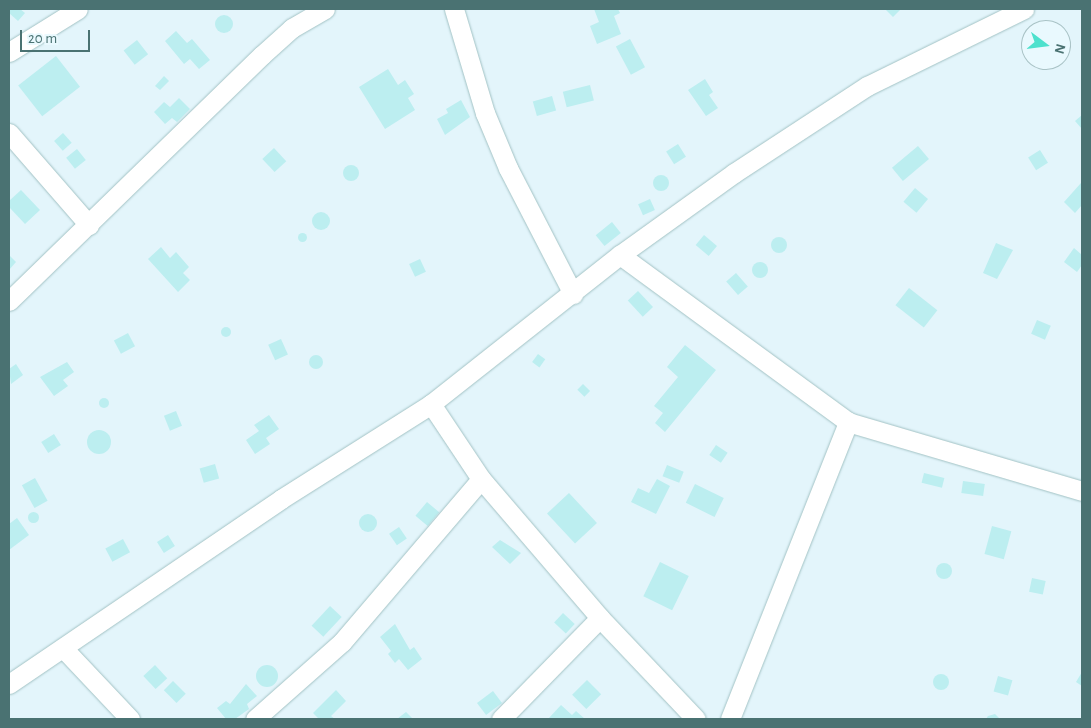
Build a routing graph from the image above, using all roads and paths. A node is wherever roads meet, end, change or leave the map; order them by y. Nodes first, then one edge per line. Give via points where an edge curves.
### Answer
1 (78, 9) edge
2 (325, 9) edge
3 (454, 9) edge
4 (1024, 9) edge
5 (9, 52) edge
6 (9, 133) edge
7 (88, 226) junction
8 (620, 255) junction
9 (573, 294) junction
10 (9, 301) edge
11 (431, 404) junction
12 (848, 422) junction
13 (481, 479) junction
14 (1082, 491) edge
15 (600, 618) junction
16 (63, 648) junction
17 (9, 684) edge
18 (130, 719) edge
19 (255, 719) edge
20 (501, 719) edge
21 (696, 719) edge
22 (730, 719) edge

1 - 5 street
2 - 7 street via 292,28 262,55
3 - 9 street via 485,113 508,168
4 - 8 street via 867,86 734,173
6 - 7 street
7 - 10 street
8 - 9 street
8 - 12 street
9 - 11 street
11 - 13 street
11 - 16 street via 281,498
12 - 14 street
12 - 22 street
13 - 15 street
13 - 19 street via 342,642
15 - 20 street
15 - 21 street
16 - 17 street
16 - 18 street

